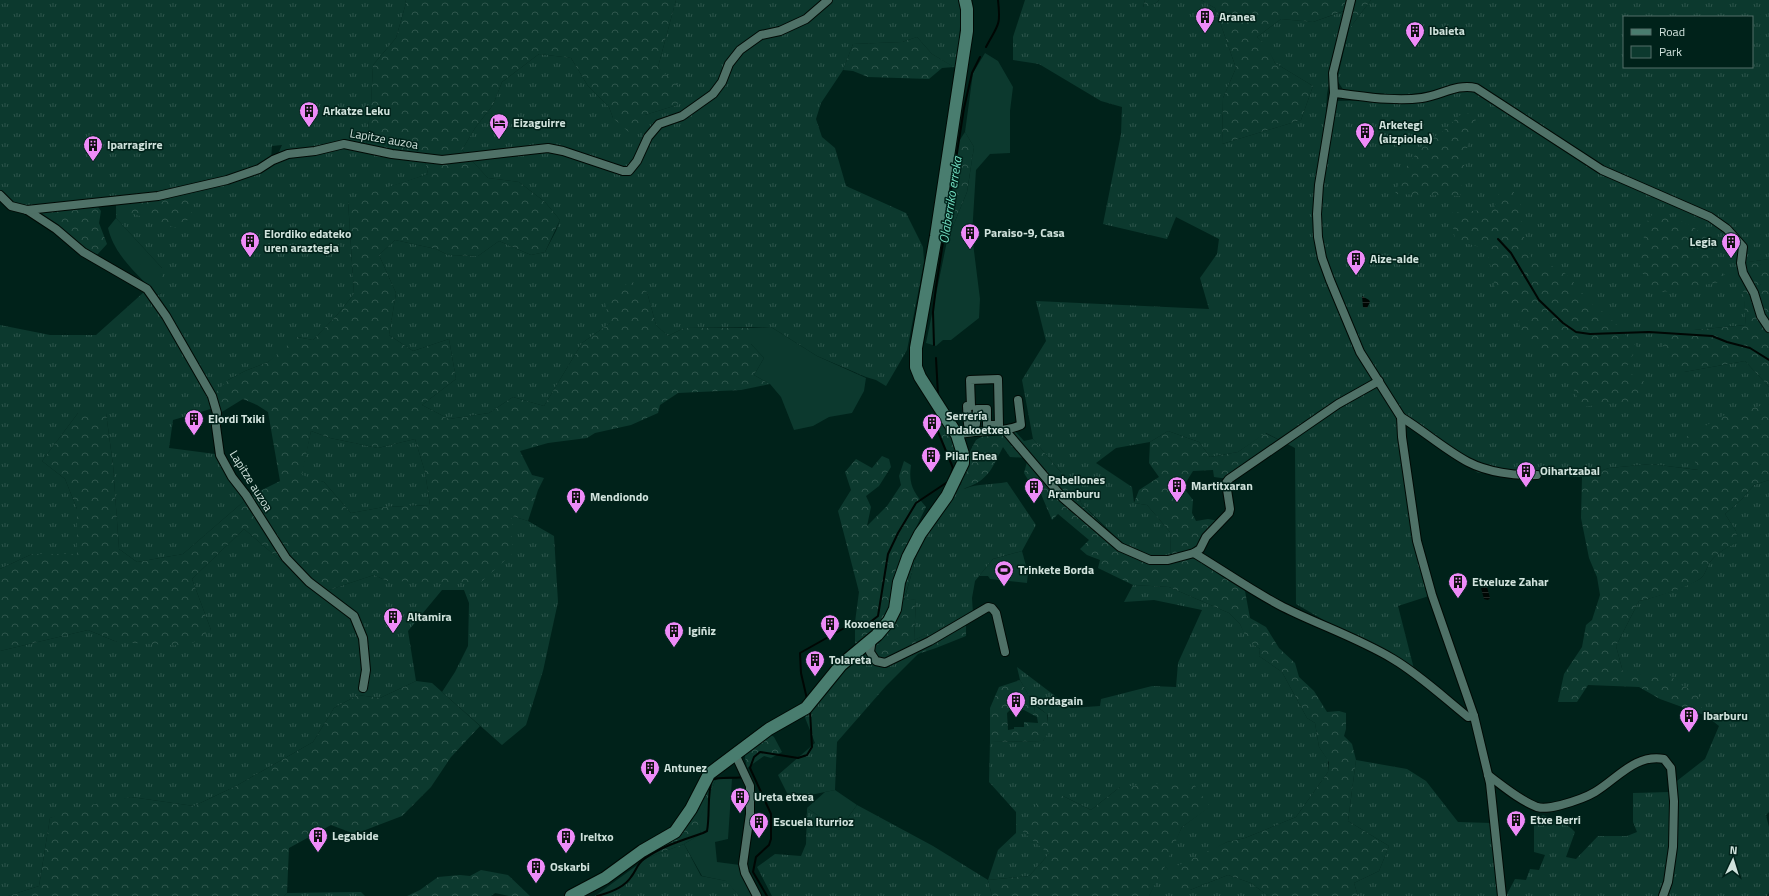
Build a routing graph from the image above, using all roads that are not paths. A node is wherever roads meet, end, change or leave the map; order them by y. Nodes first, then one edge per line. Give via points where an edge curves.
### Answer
1 (828, 0) edge
2 (965, 0) edge
3 (1351, 0) edge
4 (1334, 93) junction
5 (0, 195) edge
6 (27, 210) junction
7 (1769, 328) edge
8 (998, 379) joint
9 (1379, 381) junction
10 (1018, 400) dead end
11 (1401, 417) junction
12 (1005, 430) junction
13 (957, 435) junction
14 (1537, 475) dead end
15 (1194, 553) junction
16 (872, 639) junction
17 (1005, 652) dead end
18 (363, 688) dead end
19 (1474, 716) junction
20 (735, 754) junction
21 (1488, 775) junction
22 (570, 896) edge
23 (757, 896) edge
24 (1502, 896) edge
25 (1662, 896) edge

1 - 6 street, Lapitze auzoa via 806,19 780,31 761,35 740,50 729,64 722,82 713,94 682,116 659,124 648,137 629,171 602,166 548,148 442,160 392,154 344,144 288,154 259,169 227,180 158,196
2 - 13 street via 967,31 916,348 916,367 920,377
3 - 4 street via 1333,73
4 - 7 street via 1380,98 1423,98 1468,86 1476,88 1602,170 1710,217 1727,229 1743,247 1743,273 1754,292 1760,316
4 - 9 street via 1319,185 1318,236 1322,258 1360,352
5 - 6 street, Lapitze auzoa via 11,206
6 - 18 street, Lapitze auzoa via 56,229 83,252 147,289 166,316 212,396 217,413 220,455 232,477 286,558 309,582 354,616 363,638 366,670
8 - 8 street via 999,424 987,425 987,409 976,409 976,424 968,424 968,406 971,406 970,380
9 - 11 street
9 - 15 street via 1338,404 1229,479 1226,483 1229,513
10 - 12 street via 1021,425
11 - 14 street via 1476,466 1509,473
11 - 19 street via 1417,541 1432,595
12 - 13 street
12 - 15 street via 1063,498 1120,547 1150,560 1168,560
13 - 16 street via 963,454 959,473 908,557 899,582 895,609 889,621
15 - 19 street via 1284,607 1392,658 1415,673 1468,717
16 - 17 street via 870,652 876,661 885,663 930,641 988,607 996,613
16 - 20 street via 841,665 810,705 769,729
19 - 21 street
20 - 22 street via 709,774 691,809 675,832 642,851 605,878
20 - 23 street via 750,786 750,814 743,864
21 - 24 street
21 - 25 street via 1531,804 1548,808 1594,793 1635,763 1654,758 1664,759 1671,768 1674,801 1673,847 1668,882

